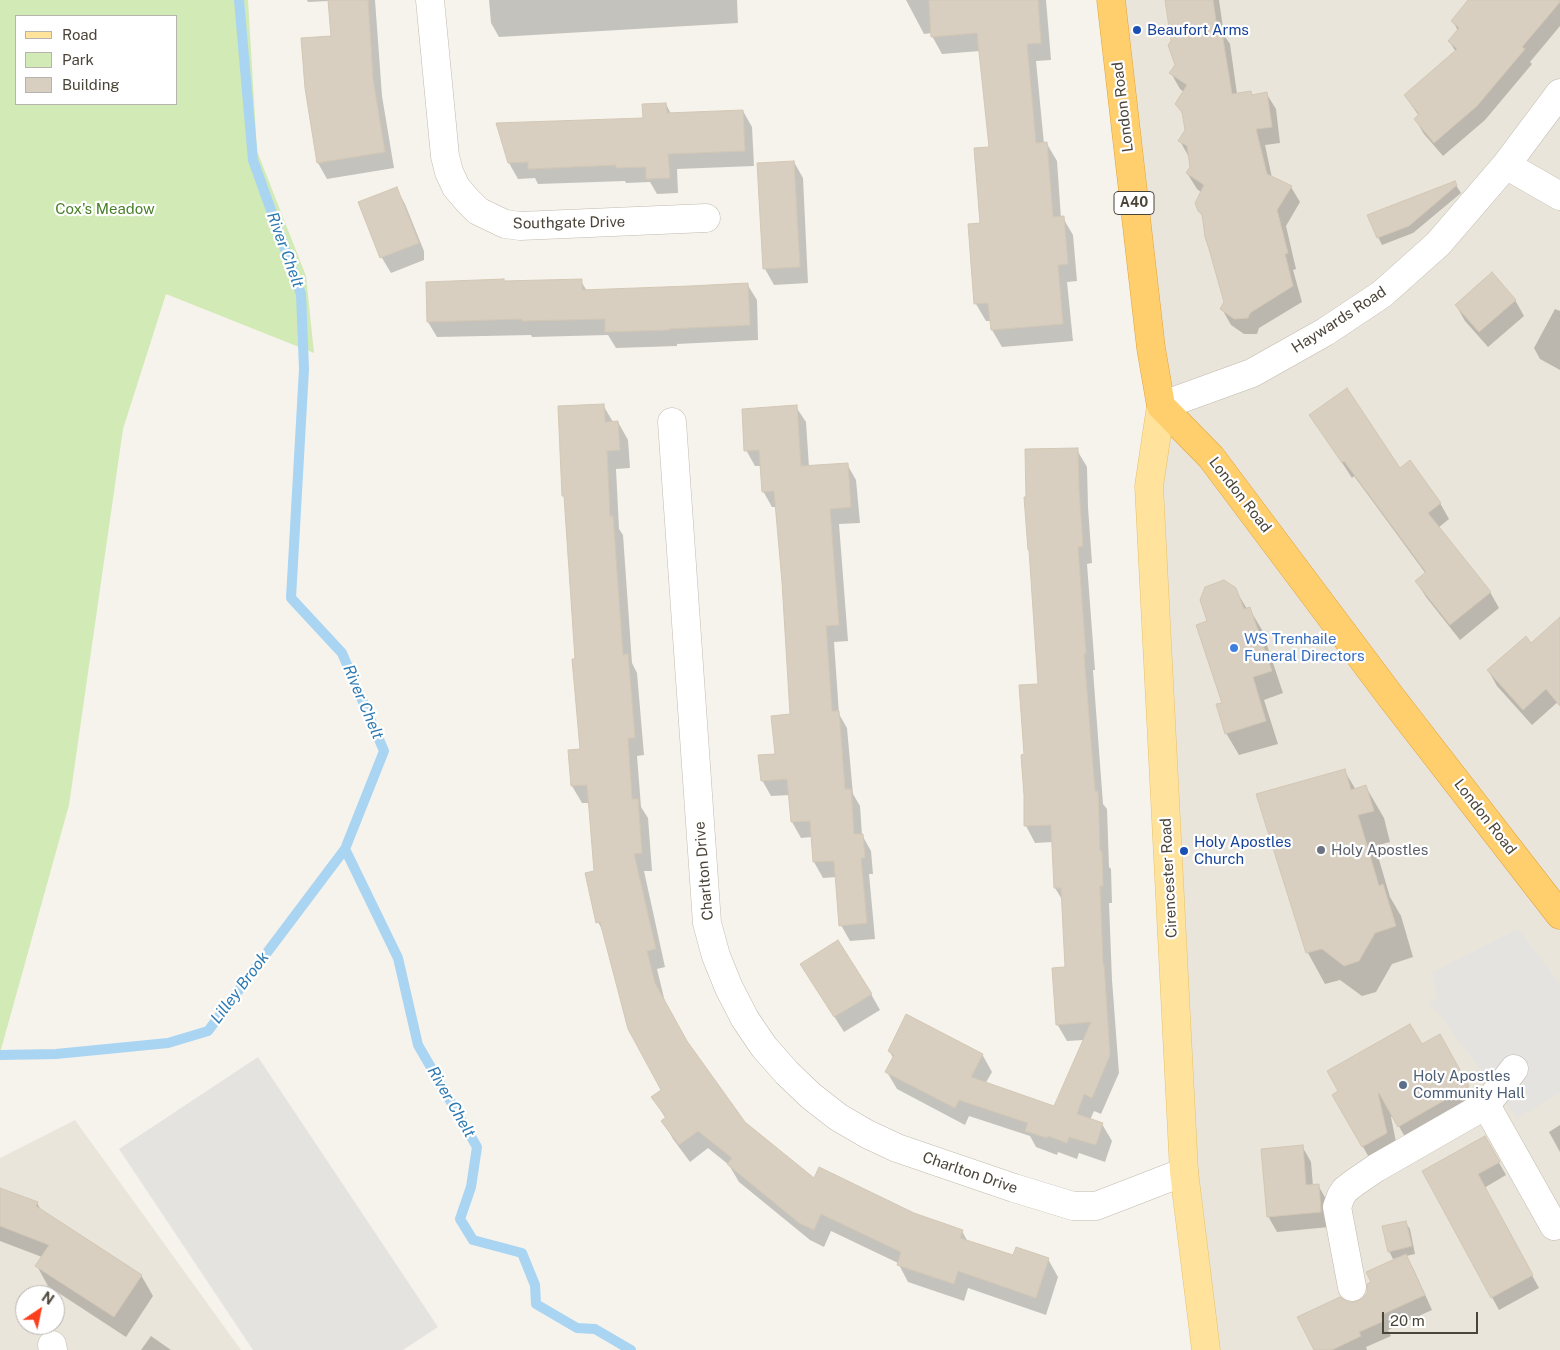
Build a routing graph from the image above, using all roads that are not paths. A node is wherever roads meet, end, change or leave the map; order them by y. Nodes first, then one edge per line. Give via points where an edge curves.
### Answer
1 (430, 0) edge
2 (1111, 0) edge
3 (1560, 93) edge
4 (1506, 165) junction
5 (1560, 196) edge
6 (706, 218) dead end
7 (1161, 406) junction
8 (672, 422) dead end
9 (1560, 914) edge
10 (1514, 1069) dead end
11 (1486, 1105) junction
12 (1184, 1172) junction
13 (1554, 1226) dead end
14 (1352, 1286) dead end
15 (1206, 1350) edge

1 - 6 street, Southgate Drive via 445,156 456,187 478,211 505,224 520,226
2 - 7 highway, London Road / A40 via 1151,348
3 - 4 street, Haywards Road
4 - 5 street
4 - 7 street, Haywards Road via 1438,244 1382,294 1325,332 1252,373
7 - 9 highway, London Road via 1211,457
7 - 12 main road, Cirencester Road via 1149,486
8 - 12 street, Charlton Drive via 707,923 729,988 764,1047 811,1096 867,1134 897,1148 1073,1206 1096,1206
10 - 11 street
11 - 13 street
11 - 14 street via 1376,1168 1345,1190 1337,1207
12 - 15 main road, Cirencester Road

